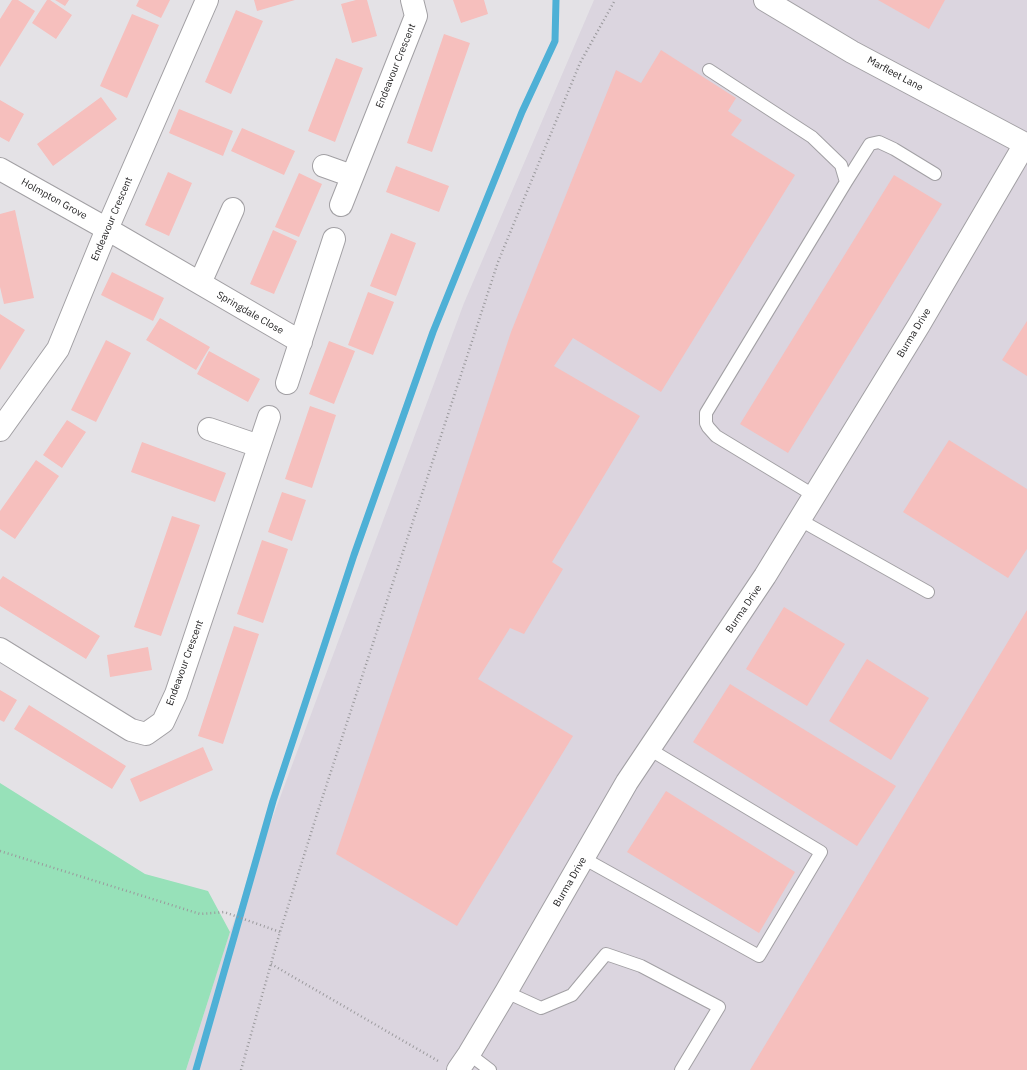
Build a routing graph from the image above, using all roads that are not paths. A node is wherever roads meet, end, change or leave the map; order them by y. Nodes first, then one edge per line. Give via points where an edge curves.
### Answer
1 (207, 0) edge
2 (412, 0) edge
3 (765, 0) edge
4 (709, 70) dead end
5 (1026, 145) edge
6 (324, 166) dead end
7 (0, 169) edge
8 (935, 174) dead end
9 (352, 176) junction
10 (846, 182) junction
11 (341, 205) dead end
12 (233, 209) dead end
13 (107, 229) junction
14 (334, 239) dead end
15 (200, 283) junction
16 (301, 342) junction
17 (287, 383) dead end
18 (269, 417) dead end
19 (209, 429) dead end
20 (0, 430) edge
21 (258, 446) junction
22 (814, 496) junction
23 (800, 520) junction
24 (928, 592) dead end
25 (0, 649) edge
26 (649, 749) junction
27 (583, 858) junction
28 (506, 992) junction
29 (455, 1062) edge
30 (490, 1070) edge
31 (681, 1070) edge

1 - 13 street, Endeavour Crescent
2 - 9 street, Endeavour Crescent via 416,16
3 - 5 street, Marfleet Lane via 852,52
4 - 10 lane via 812,137 841,165
5 - 22 street, Burma Drive
6 - 9 street
7 - 13 street, Holmpton Grove
8 - 10 lane via 878,142 870,144
9 - 11 street, Endeavour Crescent
10 - 22 lane via 705,417 708,427 716,436
12 - 15 street
13 - 15 street, Springdale Close
13 - 20 street, Endeavour Crescent via 58,349
14 - 16 street
15 - 16 street, Springdale Close
16 - 17 street
18 - 21 street, Endeavour Crescent
19 - 21 street
21 - 25 street, Endeavour Crescent via 176,694 162,722 146,734 130,730
22 - 23 street, Burma Drive
23 - 24 lane
23 - 26 street, Burma Drive
26 - 27 street, Burma Drive
26 - 27 lane via 821,852 759,956
27 - 28 street, Burma Drive
28 - 29 street, Burma Drive
28 - 31 lane via 541,1008 572,995 606,954 641,966 719,1007
29 - 30 lane

